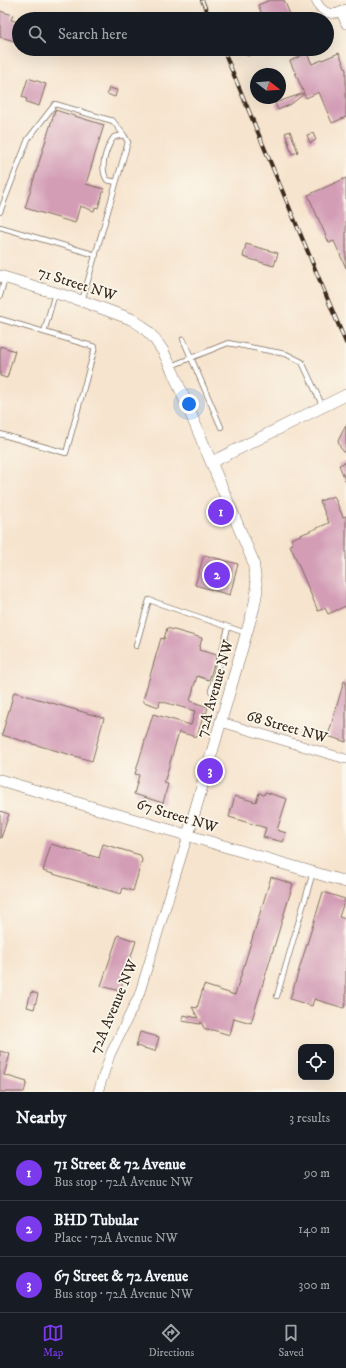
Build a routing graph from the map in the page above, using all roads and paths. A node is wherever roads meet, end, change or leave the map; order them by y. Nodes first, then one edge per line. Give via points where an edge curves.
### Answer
1 (316, 0) edge
2 (344, 11) edge
3 (328, 12) edge
4 (334, 14) edge
5 (346, 24) edge
6 (124, 135) junction
7 (116, 182) junction
8 (0, 212) edge
9 (0, 227) edge
10 (96, 255) junction
11 (2, 277) edge
12 (55, 292) junction
13 (0, 296) edge
14 (82, 301) junction
15 (0, 319) edge
16 (142, 326) joint
17 (44, 332) junction
18 (183, 339) dead end
19 (191, 358) junction
20 (171, 366) junction
21 (346, 396) edge
22 (323, 407) junction
23 (221, 427) dead end
24 (0, 434) edge
25 (212, 462) junction
26 (228, 628) junction
27 (246, 633) junction
28 (136, 646) dead end
29 (211, 691) dead end
30 (221, 722) junction
31 (346, 758) edge
32 (0, 780) edge
33 (188, 835) junction
34 (313, 872) junction
35 (346, 882) edge
36 (277, 996) dead end
37 (98, 1092) edge

1 - 3 street
2 - 4 street
2 - 5 street
6 - 7 lane via 128,142
6 - 7 lane via 114,137 105,158 103,173 107,180
6 - 8 lane via 113,121 55,104 28,139
7 - 10 lane
9 - 10 lane
10 - 14 lane
11 - 12 street, 71 Street NW
11 - 13 lane
12 - 14 street, 71 Street NW
12 - 17 lane
14 - 16 street, 71 Street NW via 119,314
15 - 17 lane
16 - 20 street, 72A Avenue NW via 163,351
17 - 24 lane via 95,347 66,453
18 - 19 lane
19 - 20 lane
19 - 22 lane via 228,343 286,354 302,362
19 - 23 lane
20 - 25 street, 72A Avenue NW
21 - 22 street
22 - 25 street
25 - 27 street, 72A Avenue NW via 255,572 256,598
26 - 27 lane
26 - 28 lane via 149,600
26 - 29 lane
27 - 30 street, 72A Avenue NW
30 - 31 street, 68 Street NW
30 - 33 street, 72A Avenue NW
32 - 33 street, 67 Street NW
33 - 34 street, 67 Street NW
33 - 37 street, 72A Avenue NW via 141,990 110,1055
34 - 35 street, 67 Street NW
34 - 36 lane

